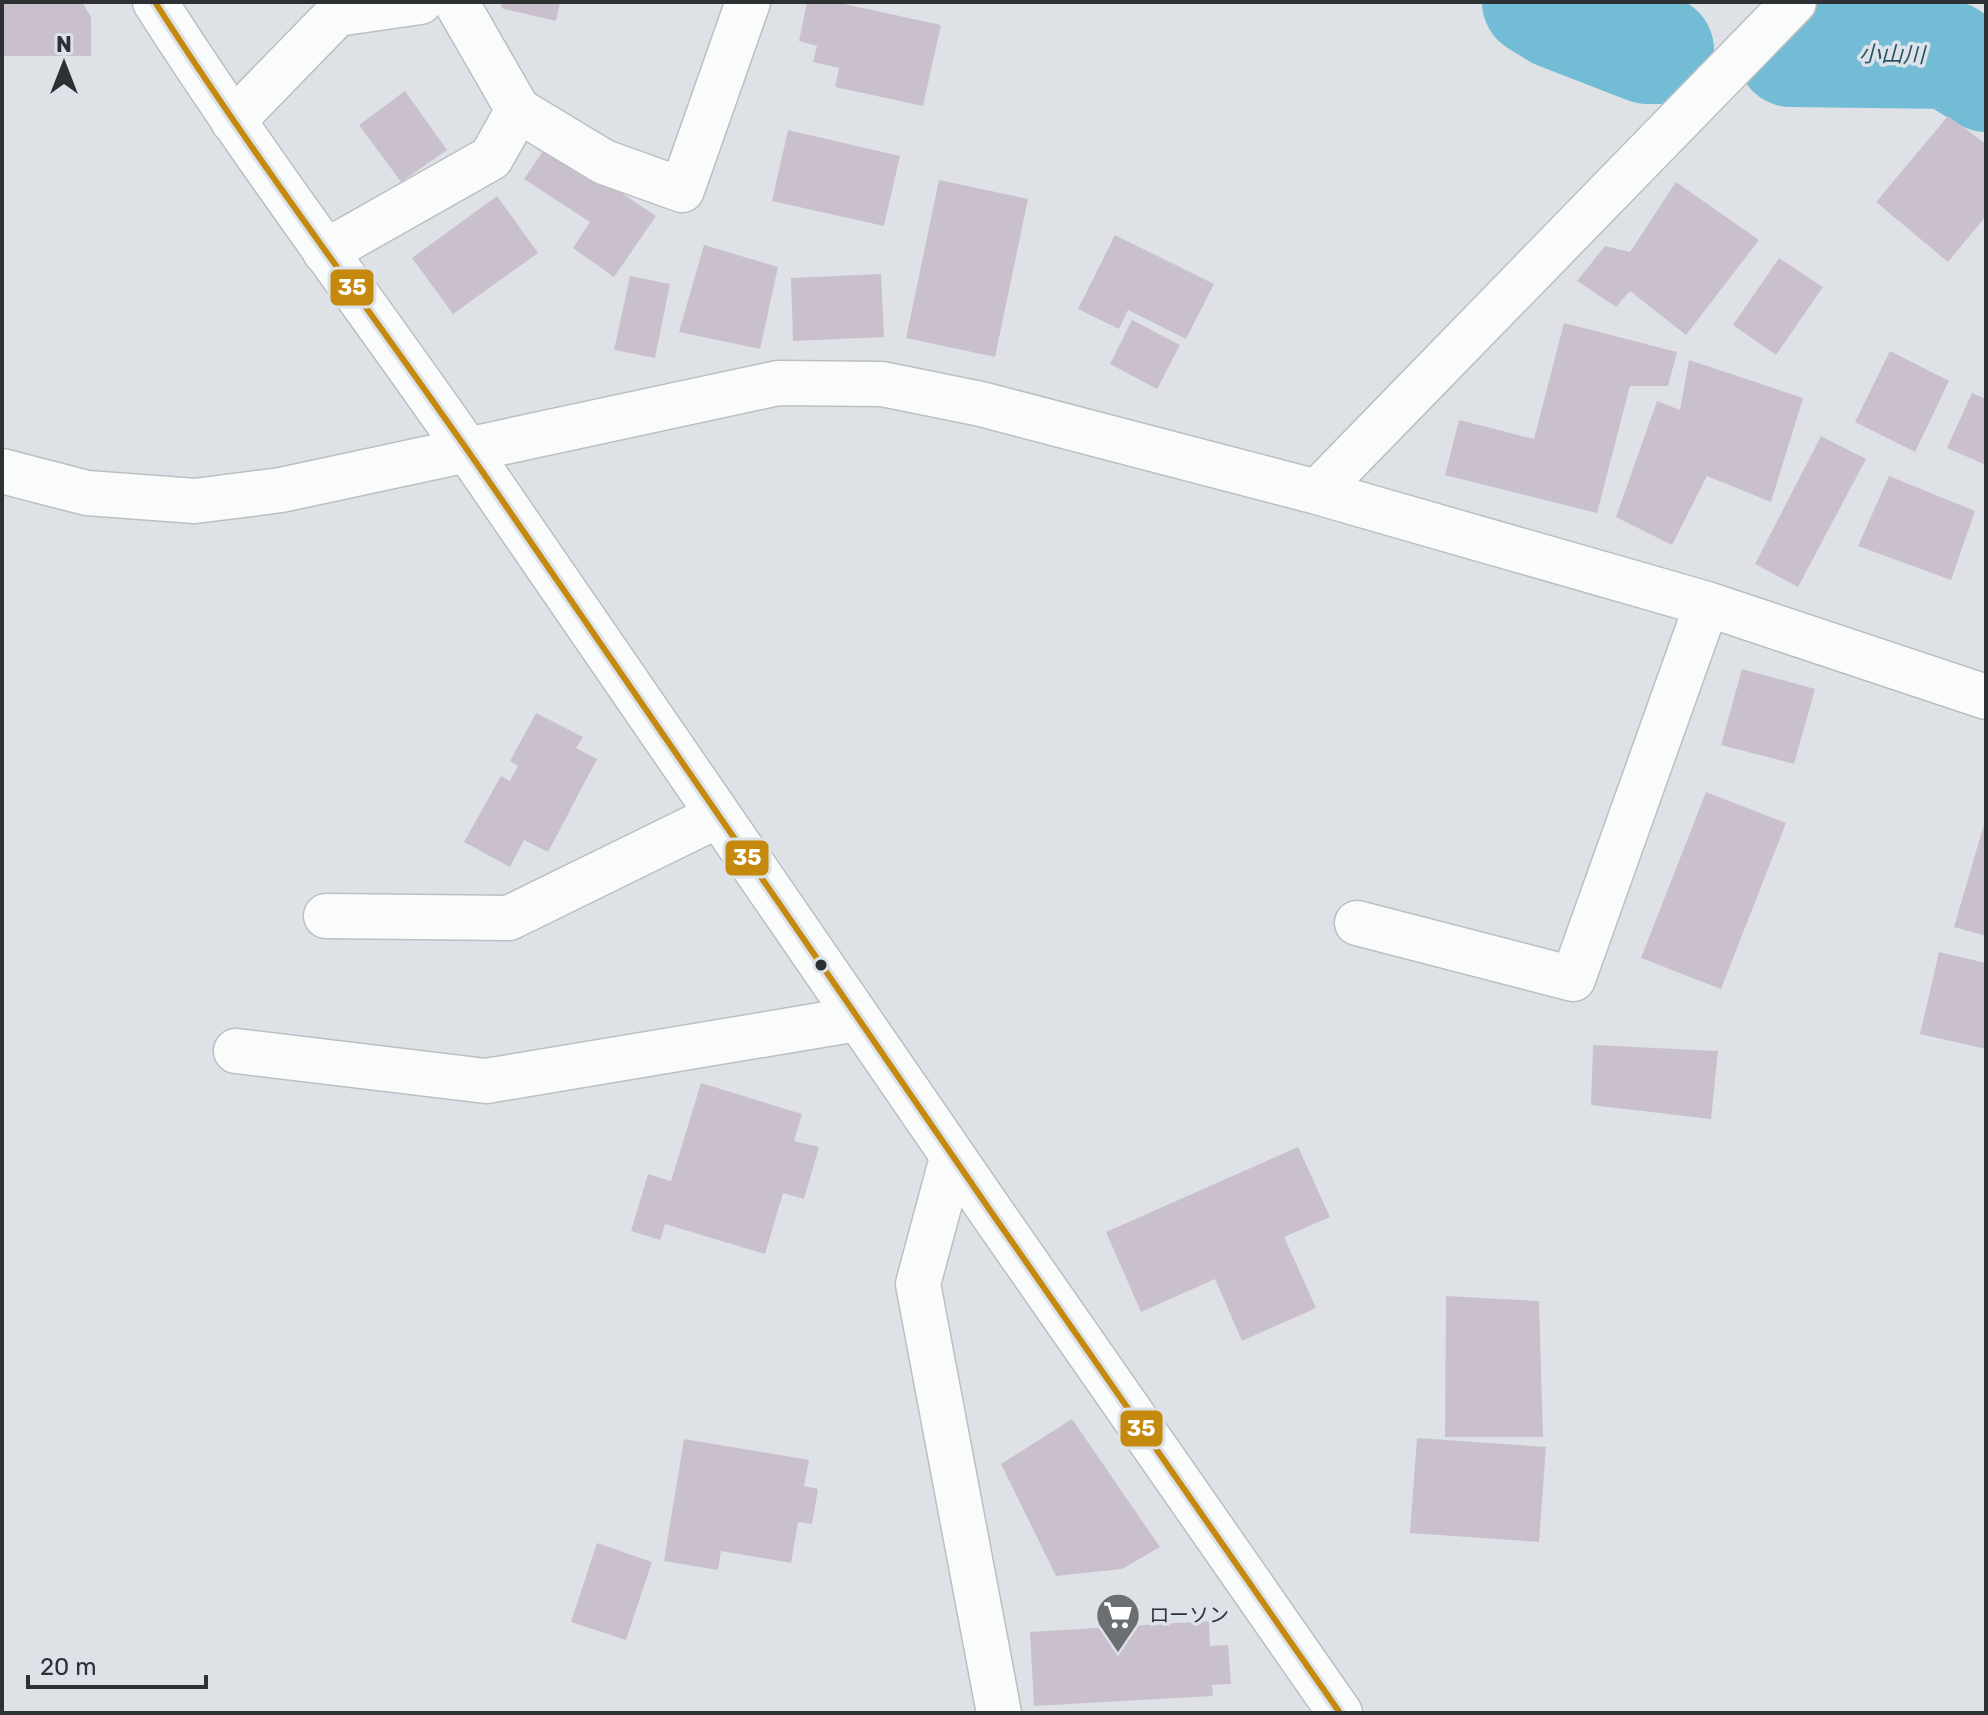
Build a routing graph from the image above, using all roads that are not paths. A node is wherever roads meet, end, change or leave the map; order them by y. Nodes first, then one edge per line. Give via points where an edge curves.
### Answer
1 (155, 2) edge
2 (420, 2) edge
3 (456, 2) edge
4 (748, 2) edge
5 (1785, 12) edge
6 (518, 110) junction
7 (233, 121) junction
8 (325, 252) junction
9 (468, 451) junction
10 (2, 471) edge
11 (1317, 492) junction
12 (1707, 604) junction
13 (1986, 697) edge
14 (717, 816) junction
15 (326, 916) dead end
16 (1357, 923) dead end
17 (857, 1019) junction
18 (236, 1051) dead end
19 (952, 1158) junction
20 (999, 1713) edge
21 (1340, 1713) edge

1 - 7 street
2 - 7 street via 337,14
3 - 6 street
4 - 6 street via 682,190 604,162
5 - 11 street
6 - 8 street via 491,158
7 - 8 street
8 - 9 street
9 - 10 street via 281,490 195,501 87,493
9 - 11 street via 778,383 882,384 981,404
9 - 14 street
11 - 12 street
12 - 13 street
12 - 16 street via 1573,979
14 - 15 street via 509,918
14 - 17 street
17 - 18 street via 486,1081
17 - 19 street
19 - 20 street via 918,1284
19 - 21 street

